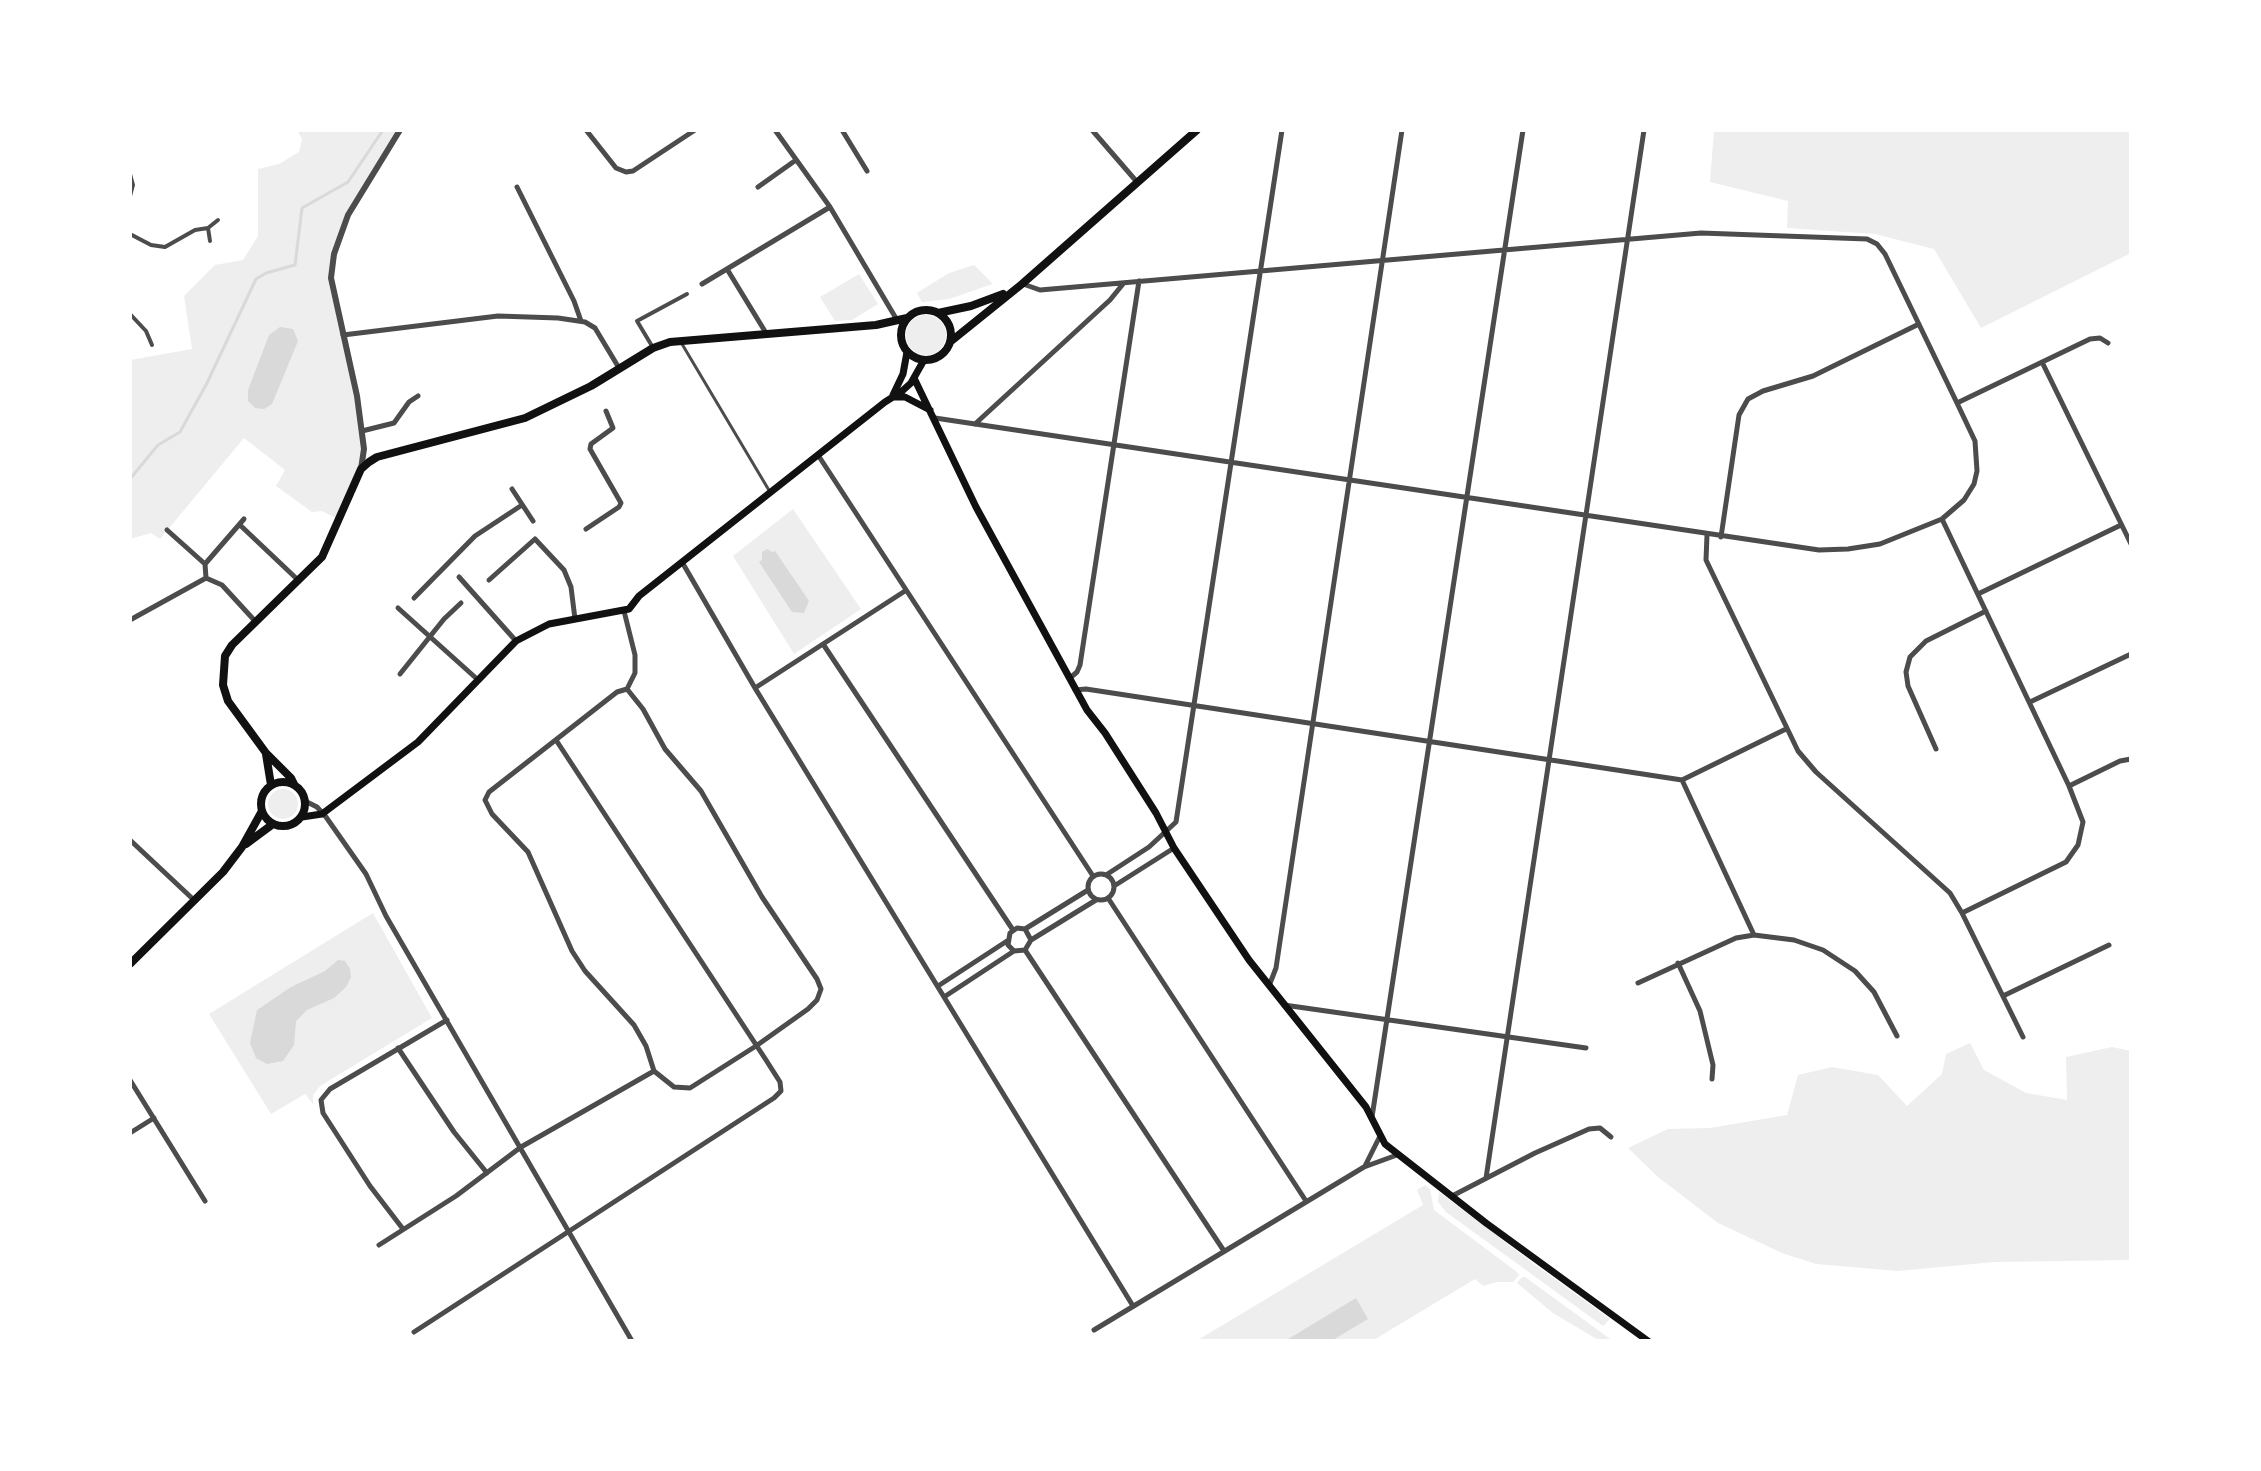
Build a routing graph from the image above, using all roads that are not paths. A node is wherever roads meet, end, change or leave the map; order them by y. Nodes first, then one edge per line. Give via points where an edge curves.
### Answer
1 (400, 130) edge
2 (586, 130) edge
3 (695, 130) edge
4 (775, 130) edge
5 (842, 130) edge
6 (1092, 130) edge
7 (1197, 130) edge
8 (1282, 130) edge
9 (1402, 130) edge
10 (1523, 130) edge
11 (1644, 130) edge
12 (796, 160) junction
13 (867, 171) dead end
14 (130, 174) edge
15 (1138, 182) junction
16 (517, 187) dead end
17 (758, 187) dead end
18 (130, 196) edge
19 (830, 207) junction
20 (218, 220) dead end
21 (208, 228) junction
22 (130, 234) edge
23 (1627, 239) junction
24 (210, 241) dead end
25 (1505, 250) junction
26 (1383, 260) junction
27 (727, 269) junction
28 (1261, 270) junction
29 (1139, 281) junction
30 (1124, 283) junction
31 (702, 284) joint
32 (1022, 284) junction
33 (694, 289) dead end
34 (687, 294) dead end
35 (938, 313) junction
36 (130, 314) edge
37 (902, 320) junction
38 (581, 321) junction
39 (1919, 324) junction
40 (766, 334) junction
41 (342, 335) junction
42 (680, 340) junction
43 (950, 342) junction
44 (2108, 343) dead end
45 (152, 345) dead end
46 (653, 348) junction
47 (907, 352) junction
48 (924, 360) junction
49 (2042, 362) junction
50 (619, 368) junction
51 (914, 378) junction
52 (591, 386) junction
53 (597, 395) dead end
54 (418, 396) dead end
55 (892, 397) junction
56 (1957, 403) junction
57 (606, 411) dead end
58 (933, 415) junction
59 (975, 424) junction
60 (362, 431) junction
61 (1112, 446) junction
62 (364, 449) junction
63 (818, 455) junction
64 (377, 457) junction
65 (1229, 464) junction
66 (361, 469) junction
67 (1349, 481) junction
68 (512, 489) dead end
69 (771, 493) junction
70 (1467, 498) junction
71 (522, 505) junction
72 (1586, 517) junction
73 (1942, 519) junction
74 (533, 521) dead end
75 (2121, 525) junction
76 (586, 529) dead end
77 (167, 530) dead end
78 (1707, 535) junction
79 (1721, 537) junction
80 (2131, 544) edge
81 (446, 562) junction
82 (682, 562) junction
83 (205, 564) junction
84 (453, 570) dead end
85 (459, 577) dead end
86 (206, 578) junction
87 (299, 580) junction
88 (489, 580) dead end
89 (905, 591) junction
90 (1978, 594) junction
91 (414, 598) dead end
92 (461, 603) dead end
93 (398, 608) dead end
94 (624, 611) junction
95 (1986, 611) junction
96 (575, 619) junction
97 (130, 620) edge
98 (255, 621) junction
99 (429, 636) junction
100 (516, 641) junction
101 (823, 644) junction
102 (2131, 654) edge
103 (400, 674) dead end
104 (477, 679) junction
105 (1069, 679) junction
106 (755, 688) junction
107 (627, 689) junction
108 (1075, 690) junction
109 (2030, 702) junction
110 (1195, 705) junction
111 (1313, 723) junction
112 (1786, 729) junction
113 (556, 740) junction
114 (1430, 741) junction
115 (263, 749) junction
116 (1936, 749) dead end
117 (1549, 759) junction
118 (2131, 759) edge
119 (1682, 780) junction
120 (294, 784) junction
121 (271, 785) junction
122 (2069, 786) junction
123 (305, 801) junction
124 (262, 811) junction
125 (322, 814) junction
126 (302, 817) junction
127 (273, 824) junction
128 (1166, 832) junction
129 (130, 840) edge
130 (242, 847) junction
131 (1174, 848) junction
132 (1106, 875) junction
133 (1093, 876) junction
134 (1114, 886) junction
135 (1088, 890) junction
136 (1108, 898) junction
137 (1096, 900) junction
138 (195, 901) junction
139 (1962, 913) junction
140 (1025, 929) junction
141 (1013, 930) junction
142 (1754, 935) junction
143 (1031, 940) junction
144 (1007, 941) junction
145 (2109, 945) dead end
146 (1025, 950) junction
147 (1014, 951) junction
148 (1678, 963) junction
149 (130, 964) edge
150 (1638, 983) dead end
151 (937, 986) junction
152 (1269, 987) junction
153 (2003, 996) junction
154 (944, 997) junction
155 (1283, 1005) junction
156 (1388, 1018) junction
157 (447, 1020) junction
158 (1508, 1036) junction
159 (1897, 1036) dead end
160 (2023, 1037) dead end
161 (756, 1046) junction
162 (398, 1048) junction
163 (1586, 1048) dead end
164 (654, 1071) junction
165 (1712, 1079) dead end
166 (130, 1080) edge
167 (1372, 1117) junction
168 (154, 1118) junction
169 (130, 1133) edge
170 (1381, 1136) junction
171 (1611, 1137) dead end
172 (521, 1147) junction
173 (1399, 1154) junction
174 (1364, 1167) junction
175 (487, 1173) junction
176 (1486, 1178) junction
177 (1452, 1196) junction
178 (205, 1201) dead end
179 (1306, 1201) junction
180 (403, 1229) junction
181 (570, 1231) junction
182 (379, 1245) dead end
183 (1224, 1251) junction
184 (1133, 1306) junction
185 (1094, 1330) dead end
186 (414, 1332) dead end
187 (632, 1341) edge
188 (1648, 1341) edge

1 - 41 street via 339,233 331,278
2 - 3 street via 625,172
4 - 12 street
5 - 13 street
6 - 15 street
7 - 15 main road
8 - 28 street
9 - 26 street
10 - 25 street
11 - 23 street
12 - 17 street
12 - 19 street
14 - 18 street
15 - 32 main road
16 - 38 street
19 - 27 street
19 - 37 street
20 - 21 street
21 - 22 street via 165,247
21 - 24 street
23 - 25 street
23 - 39 street via 1701,233 1873,242 1883,251
23 - 72 street
25 - 26 street
25 - 70 street
26 - 28 street
26 - 67 street
27 - 31 street
27 - 40 street
28 - 29 street
28 - 65 street
29 - 30 street
29 - 61 street
30 - 32 street via 1040,290
30 - 59 street
31 - 33 street
32 - 35 main road via 980,304
32 - 43 main road
34 - 46 street via 637,321
35 - 37 main road via 923,310
35 - 43 main road via 949,325
36 - 45 street
37 - 40 main road
37 - 47 main road
38 - 41 street via 498,316
38 - 50 street via 597,330
39 - 56 street
39 - 79 street via 1805,379 1748,399 1739,415
40 - 42 main road
41 - 60 street
42 - 46 main road
42 - 69 lane
43 - 48 main road via 940,356
44 - 49 street via 2092,339
46 - 50 main road
47 - 48 main road
47 - 55 main road
48 - 51 main road
49 - 56 street
49 - 75 street
50 - 52 main road
51 - 55 main road
51 - 58 main road
52 - 53 street
52 - 64 main road via 511,423
54 - 60 street via 394,423
55 - 58 main road via 905,397
55 - 63 main road
56 - 73 street via 1975,441 1978,465 1968,495
57 - 76 street via 613,428 589,448 621,503
58 - 59 street
58 - 105 main road via 981,517
59 - 61 street
60 - 62 street
61 - 65 street
61 - 105 street via 1080,665
62 - 64 street
62 - 66 street
63 - 69 main road
63 - 89 street
64 - 66 main road
65 - 67 street
65 - 110 street
66 - 87 main road via 322,557
67 - 70 street
67 - 111 street
68 - 71 street
69 - 82 main road
70 - 72 street
70 - 114 street
71 - 74 street
71 - 81 street
72 - 78 street
72 - 117 street
73 - 79 street via 1880,544 1838,550
73 - 90 street
75 - 80 street
75 - 90 street
77 - 83 street
78 - 79 street
78 - 112 street via 1706,560
81 - 84 street
81 - 91 street
82 - 94 main road
82 - 106 street
83 - 86 street
83 - 87 street via 242,522
85 - 100 street
86 - 97 street
86 - 98 street via 222,585
87 - 98 main road
88 - 96 street via 535,539 564,570
89 - 101 street
89 - 133 street
90 - 95 street
92 - 99 street
93 - 99 street
94 - 96 main road
94 - 107 street via 635,655 635,675
95 - 109 street
95 - 116 street via 1926,641 1910,657 1908,686
96 - 100 main road via 549,624
98 - 115 main road via 225,656 223,685
99 - 103 street
99 - 104 street
100 - 104 main road
101 - 106 street
101 - 141 street
102 - 109 street
104 - 125 main road via 432,730
105 - 108 main road
106 - 151 street
107 - 113 street
107 - 161 street via 665,749 701,791 820,984 813,1004
108 - 110 street
108 - 128 main road
109 - 122 street
110 - 111 street
110 - 128 street via 1176,822
111 - 114 street
111 - 152 street
112 - 119 street
112 - 139 street via 1809,765 1937,878
113 - 161 street
113 - 164 street via 489,792 485,801 528,852 577,961 634,1025
114 - 117 street
114 - 156 street
115 - 120 main road
115 - 121 main road
117 - 119 street
117 - 158 street
118 - 122 street
119 - 142 street
120 - 121 main road
120 - 123 main road
121 - 124 main road via 262,797
122 - 139 street via 2083,825 2072,855 2056,868
123 - 125 street
123 - 126 main road
124 - 127 main road
124 - 130 main road
125 - 126 main road
125 - 157 street via 366,874
126 - 127 main road via 285,826
127 - 130 main road
128 - 131 main road
128 - 132 street
129 - 138 street
130 - 138 main road
131 - 134 street
131 - 152 main road
132 - 133 street
132 - 134 street
133 - 135 street
134 - 136 street
135 - 137 street
135 - 140 street
136 - 137 street
136 - 179 street
137 - 143 street
138 - 149 main road
139 - 153 street
140 - 141 street
140 - 143 street
141 - 144 street
142 - 148 street via 1720,943
142 - 159 street via 1804,942 1839,959 1874,992
143 - 146 street
144 - 147 street
144 - 151 street
145 - 153 street
146 - 147 street
146 - 183 street
147 - 154 street
148 - 150 street
148 - 165 street via 1700,1011
151 - 154 street
152 - 155 main road
153 - 160 street
154 - 184 street
155 - 156 street
155 - 167 main road
156 - 158 street
156 - 167 street
157 - 162 street
157 - 172 street
158 - 163 street
158 - 176 street
161 - 164 street via 685,1089
161 - 181 street via 780,1082 779,1095
162 - 175 street
162 - 180 street via 327,1090 321,1105
164 - 172 street
166 - 168 street
167 - 170 main road
168 - 169 street
168 - 178 street
170 - 173 main road
170 - 174 street
171 - 176 street via 1600,1128 1589,1129
172 - 175 street
172 - 181 street
173 - 174 street
173 - 177 main road
174 - 179 street
175 - 180 street
176 - 177 street
177 - 188 main road
179 - 183 street
180 - 182 street
181 - 186 street
181 - 187 street
183 - 184 street
184 - 185 street

